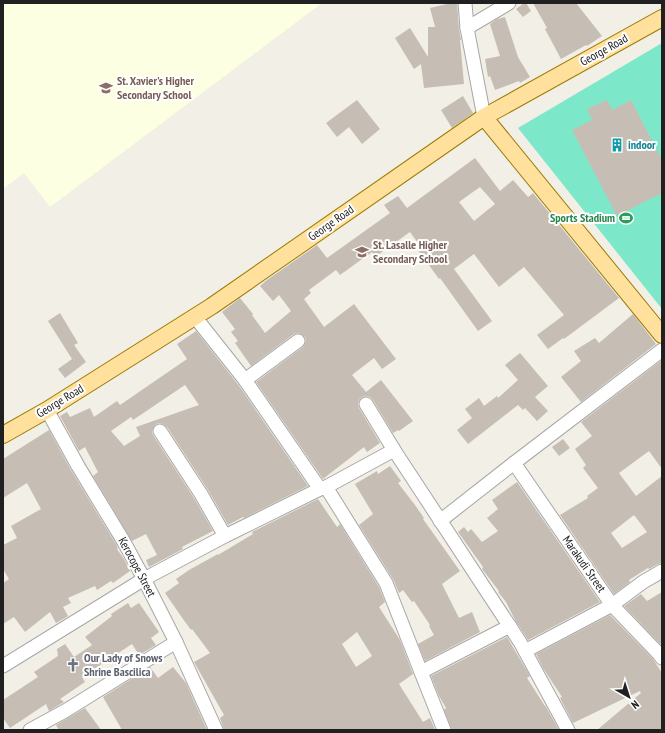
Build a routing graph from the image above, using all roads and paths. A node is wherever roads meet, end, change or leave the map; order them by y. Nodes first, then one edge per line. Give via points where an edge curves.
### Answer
1 (465, 3) edge
2 (509, 3) edge
3 (662, 18) edge
4 (467, 28) junction
5 (484, 116) junction
6 (195, 316) junction
7 (662, 335) edge
8 (298, 341) dead end
9 (662, 350) edge
10 (245, 380) junction
11 (366, 404) dead end
12 (47, 410) junction
13 (160, 431) dead end
14 (3, 435) edge
15 (394, 450) junction
16 (514, 463) junction
17 (323, 488) junction
18 (440, 521) junction
19 (225, 536) junction
20 (662, 571) edge
21 (144, 579) junction
22 (612, 605) junction
23 (510, 626) junction
24 (176, 642) junction
25 (525, 651) junction
26 (661, 655) edge
27 (3, 666) edge
28 (420, 672) junction
29 (30, 730) edge
30 (216, 730) edge
31 (444, 730) edge
32 (568, 730) edge

1 - 4 street
2 - 4 street
3 - 5 main road, George Road
4 - 5 street
5 - 6 main road, George Road
5 - 7 main road
6 - 10 street
6 - 12 main road, George Road
8 - 10 street
9 - 16 street
10 - 17 street
11 - 15 street
12 - 14 main road, George Road
12 - 21 street, Kerocope Street
13 - 19 street
15 - 17 street
15 - 18 street
16 - 18 street
16 - 22 street, Marakudi Street
17 - 19 street
17 - 28 street via 386,583
18 - 23 street
19 - 21 street
20 - 22 street
21 - 24 street, Kerocope Street
21 - 27 street
22 - 25 street
22 - 26 street, Marakudi Street
23 - 25 street
23 - 28 street
24 - 29 street
24 - 30 street, Kerocope Street
25 - 32 street
28 - 31 street

